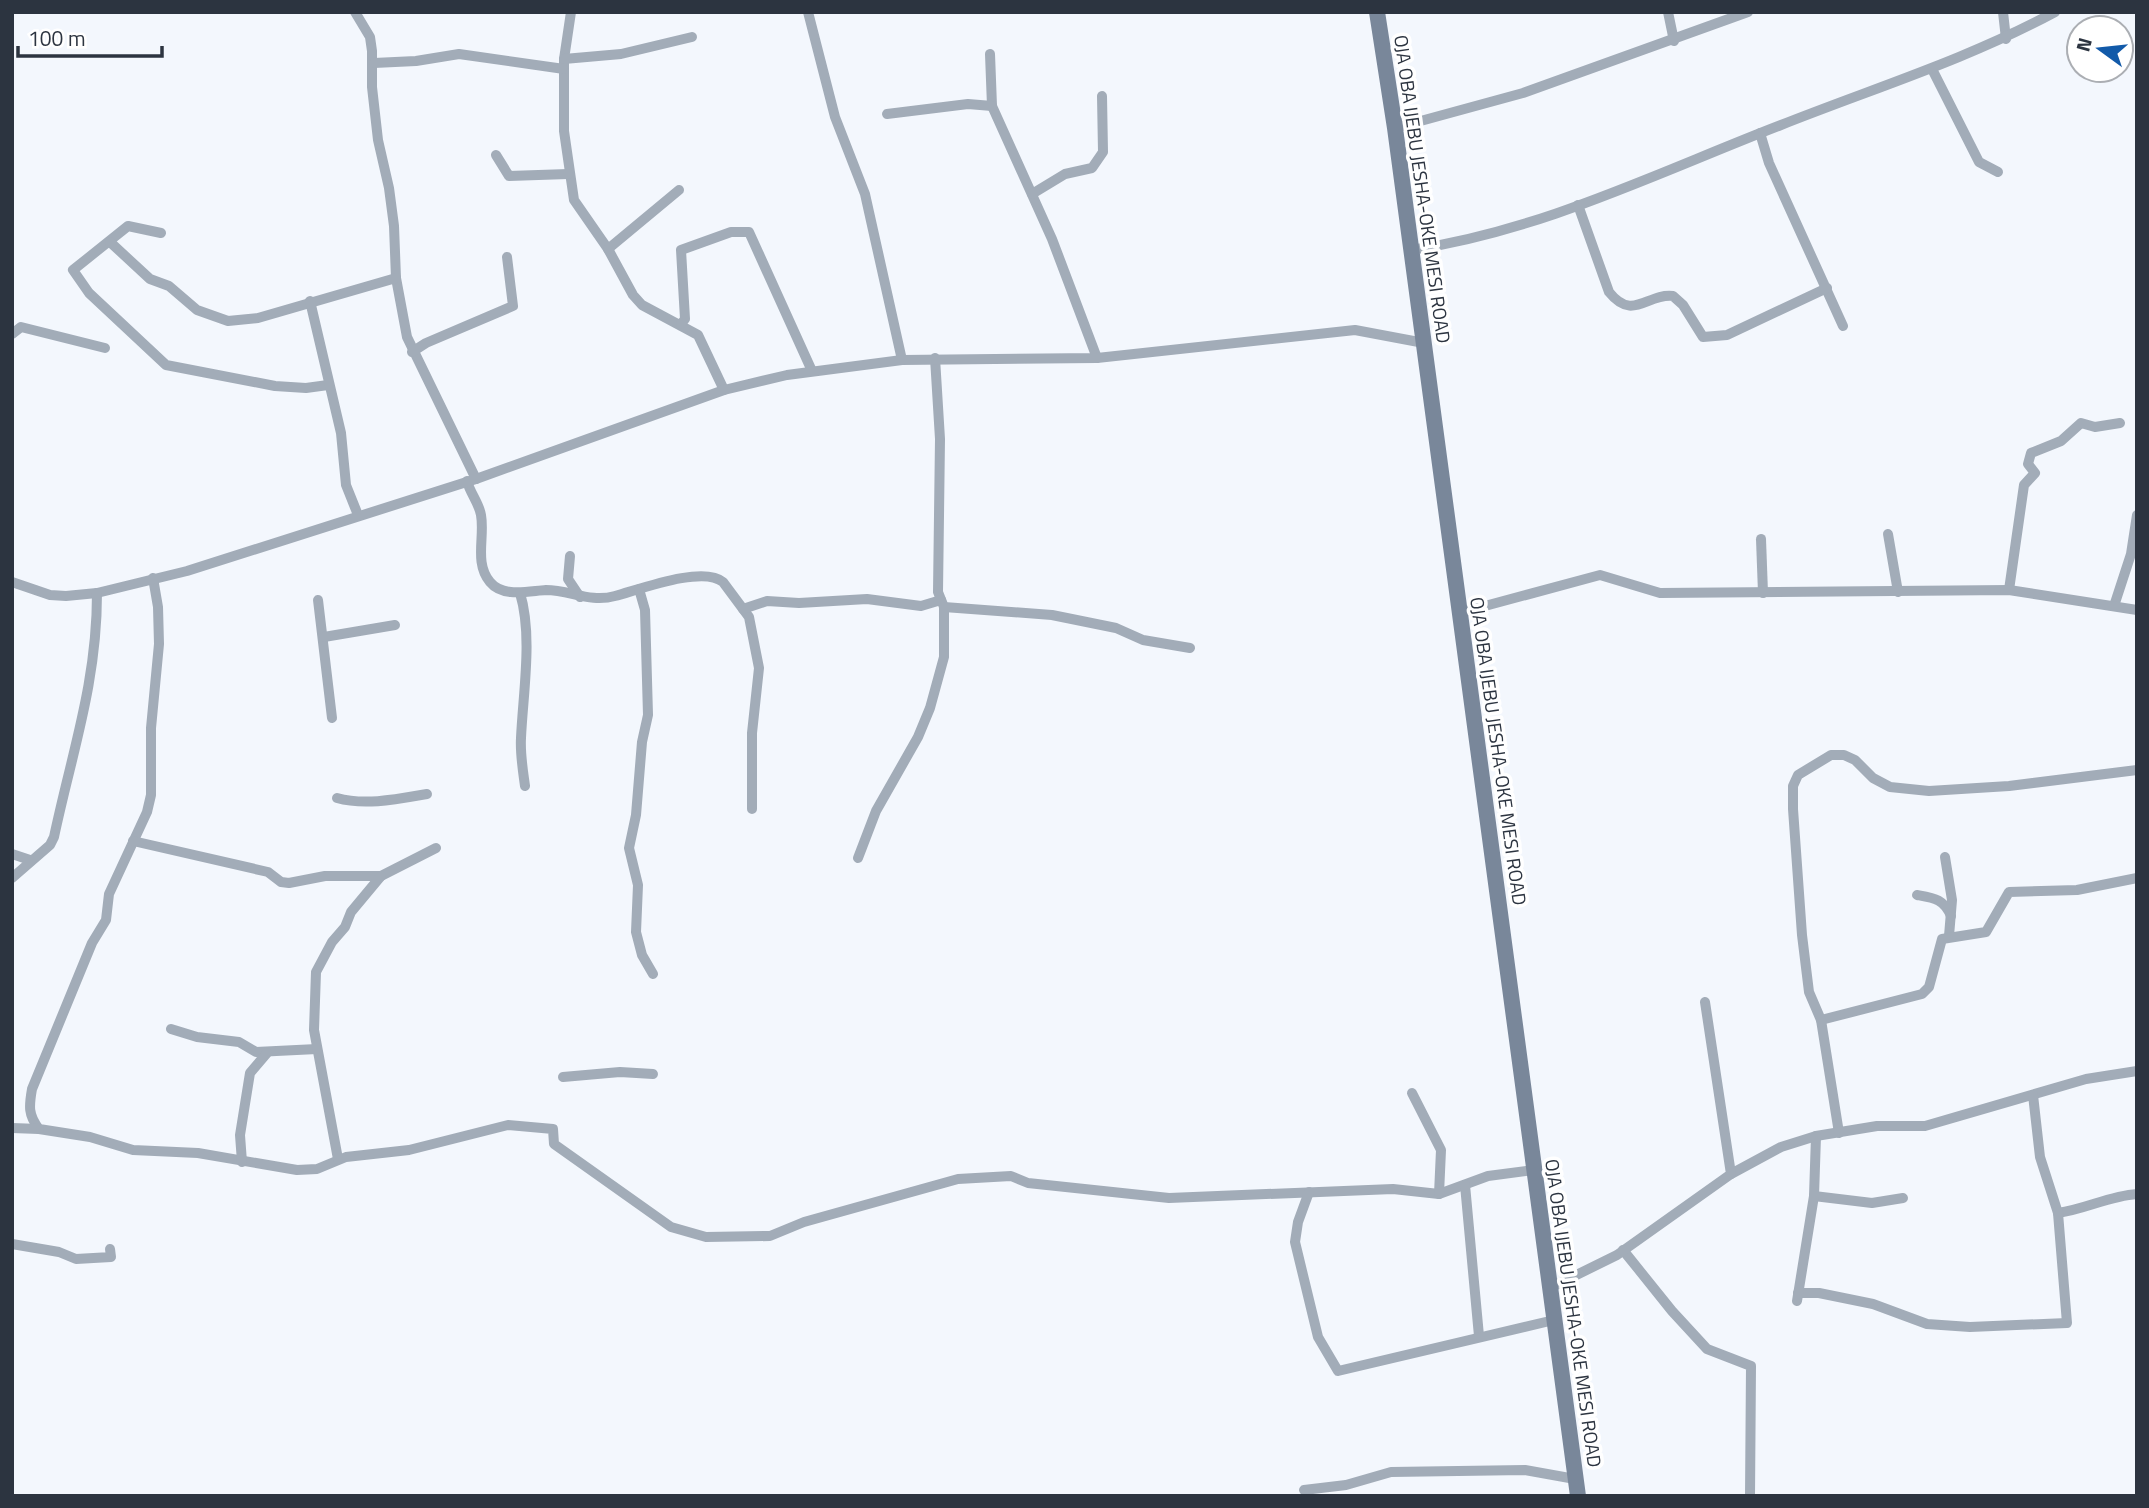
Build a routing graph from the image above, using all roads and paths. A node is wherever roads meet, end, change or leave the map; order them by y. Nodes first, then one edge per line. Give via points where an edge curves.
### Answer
1 (355, 12) edge
2 (570, 12) edge
3 (808, 12) edge
4 (1377, 12) edge
5 (1668, 12) edge
6 (1748, 12) edge
7 (2003, 12) edge
8 (2054, 12) edge
9 (692, 37) dead end
10 (2006, 39) junction
11 (1674, 41) junction
12 (990, 54) dead end
13 (374, 63) junction
14 (564, 64) junction
15 (1932, 69) junction
16 (1102, 96) dead end
17 (992, 107) junction
18 (887, 114) dead end
19 (1395, 128) junction
20 (1760, 133) junction
21 (385, 147) dead end
22 (496, 155) dead end
23 (1998, 172) dead end
24 (568, 174) junction
25 (679, 190) dead end
26 (1032, 194) junction
27 (1578, 205) junction
28 (161, 233) dead end
29 (110, 242) junction
30 (608, 248) junction
31 (1410, 250) junction
32 (507, 257) dead end
33 (398, 278) junction
34 (1827, 288) junction
35 (310, 301) junction
36 (681, 324) junction
37 (1843, 326) dead end
38 (12, 334) edge
39 (1424, 343) junction
40 (104, 348) dead end
41 (412, 352) junction
42 (935, 358) junction
43 (1097, 358) junction
44 (902, 360) junction
45 (812, 371) junction
46 (328, 385) junction
47 (724, 390) junction
48 (2120, 423) dead end
49 (471, 480) junction
50 (358, 515) junction
51 (2137, 515) edge
52 (1888, 534) dead end
53 (1761, 539) dead end
54 (570, 556) dead end
55 (153, 579) junction
56 (568, 579) junction
57 (12, 582) edge
58 (639, 589) junction
59 (550, 590) junction
60 (2009, 590) junction
61 (1898, 592) junction
62 (97, 593) junction
63 (520, 593) junction
64 (1763, 593) junction
65 (580, 597) junction
66 (318, 600) dead end
67 (943, 603) junction
68 (2114, 606) junction
69 (743, 609) junction
70 (2137, 610) edge
71 (1459, 613) junction
72 (396, 625) dead end
73 (324, 637) junction
74 (1190, 648) dead end
75 (332, 718) dead end
76 (2137, 770) edge
77 (525, 786) dead end
78 (427, 794) dead end
79 (337, 798) dead end
80 (752, 809) dead end
81 (133, 841) junction
82 (436, 848) dead end
83 (12, 854) edge
84 (1945, 857) dead end
85 (858, 858) dead end
86 (30, 860) junction
87 (381, 876) junction
88 (12, 878) edge
89 (2137, 878) edge
90 (1917, 895) dead end
91 (1951, 919) junction
92 (1949, 936) junction
93 (653, 974) dead end
94 (1705, 1002) dead end
95 (1821, 1020) junction
96 (171, 1029) dead end
97 (317, 1049) junction
98 (267, 1053) junction
99 (2137, 1071) edge
100 (653, 1074) dead end
101 (563, 1077) dead end
102 (1412, 1093) dead end
103 (2033, 1095) junction
104 (12, 1128) edge
105 (39, 1129) junction
106 (1839, 1133) junction
107 (1816, 1136) junction
108 (338, 1159) junction
109 (242, 1162) junction
110 (1534, 1170) junction
111 (1731, 1174) junction
112 (1465, 1185) junction
113 (1309, 1192) junction
114 (1439, 1194) junction
115 (2137, 1194) edge
116 (1814, 1196) junction
117 (1903, 1198) dead end
118 (2058, 1213) junction
119 (12, 1244) edge
120 (110, 1249) dead end
121 (1623, 1250) junction
122 (1550, 1288) junction
123 (1554, 1320) junction
124 (1479, 1336) junction
125 (1577, 1488) edge
126 (1304, 1490) dead end
127 (1750, 1496) edge

1 - 13 street via 370,37
2 - 14 street
3 - 44 street via 835,117 865,194
4 - 19 main road, OJA OBA IJEBU JESHA-OKE MESI ROAD
5 - 11 street
6 - 11 street
7 - 10 street
8 - 10 street
9 - 14 street
10 - 15 street
11 - 19 street via 1523,93
12 - 17 street
13 - 14 street via 459,54
13 - 33 street via 372,87
14 - 24 street
15 - 20 street
15 - 23 street via 1979,162
16 - 26 street via 1104,152 1092,168 1065,174
17 - 18 street via 968,104
17 - 26 street
19 - 31 main road, OJA OBA IJEBU JESHA-OKE MESI ROAD
20 - 27 street
20 - 34 street via 1769,163
21 - 33 street via 399,215
22 - 24 street via 509,176
24 - 30 street via 575,200
25 - 30 street
26 - 43 street
27 - 31 street via 1503,232
27 - 34 street via 1609,292 1616,300 1631,306 1673,296 1703,337 1727,335
28 - 29 street via 128,226
29 - 35 street via 150,279 169,286 215,319 258,318
29 - 46 street via 72,270 89,293 166,365 275,386
30 - 36 street via 642,305
31 - 39 main road, OJA OBA IJEBU JESHA-OKE MESI ROAD
32 - 41 street via 513,306
33 - 35 street
33 - 41 street
34 - 37 street
35 - 46 street
36 - 45 street via 685,319 681,250 731,232 749,232
36 - 47 street via 698,335
38 - 40 street via 21,327
39 - 43 street via 1355,330
39 - 71 main road, OJA OBA IJEBU JESHA-OKE MESI ROAD
41 - 49 street
42 - 43 street
42 - 44 street
42 - 67 street via 940,439 938,592
44 - 45 street
45 - 47 street
46 - 50 street via 343,442 346,485
47 - 49 street
48 - 60 street via 2095,427 2081,423 2061,441 2032,453 2028,464 2035,473 2024,485
49 - 50 street
49 - 63 street via 481,511 485,574 494,586
50 - 55 street
51 - 68 street via 2131,554
52 - 61 street
53 - 64 street
54 - 56 street
55 - 62 street
55 - 81 street via 159,644 151,728 151,795
56 - 59 street
56 - 65 street
57 - 62 street via 50,595
58 - 65 street via 611,597
58 - 69 street via 710,576 723,582
58 - 93 street via 645,610 648,715 629,848 638,885 636,932
59 - 63 street
59 - 65 street
60 - 61 street
60 - 68 street
61 - 64 street
62 - 86 street via 93,672 54,837
63 - 77 street via 526,614 520,740
64 - 71 street via 1660,593 1600,575
66 - 73 street
67 - 69 street via 767,601
67 - 74 street via 1052,615
67 - 85 street via 944,657 930,708 876,811
68 - 70 street
69 - 80 street via 758,668
71 - 110 main road, OJA OBA IJEBU JESHA-OKE MESI ROAD
72 - 73 street
73 - 75 street
76 - 95 street via 1930,791 1890,787 1855,760 1831,755 1798,775 1793,809 1801,923 1809,992
78 - 79 street via 380,801
81 - 87 street via 268,872 281,882
81 - 105 street via 109,894 106,920 92,943 32,1089 31,1119
82 - 87 street
83 - 86 street
84 - 91 street
86 - 88 street
87 - 97 street via 351,912 316,972
89 - 92 street via 2077,890 2009,892 1986,932
90 - 91 street via 1946,905
91 - 92 street
92 - 95 street via 1940,943 1929,986 1922,994
94 - 111 street
95 - 106 street
96 - 98 street via 239,1042
97 - 98 street
97 - 108 street
98 - 109 street via 250,1073 240,1135
99 - 103 street via 2086,1079
100 - 101 street
102 - 114 street via 1441,1150
103 - 106 street via 1925,1126 1877,1126
103 - 118 street via 2040,1157
104 - 105 street
105 - 109 street via 133,1150 185,1151
106 - 107 street
107 - 111 street via 1781,1147
107 - 116 street
108 - 109 street via 317,1169 297,1170
108 - 113 street via 409,1150 508,1125 553,1129 554,1144 577,1162 671,1227 706,1237 770,1236 958,1178 992,1175 1169,1198
110 - 112 street via 1489,1176
110 - 122 main road, OJA OBA IJEBU JESHA-OKE MESI ROAD
111 - 121 street
112 - 114 street
112 - 124 street
113 - 114 street via 1394,1189
113 - 124 street via 1295,1242 1318,1337 1335,1368 1342,1372
115 - 118 street via 2109,1197 2093,1207
116 - 117 street via 1872,1203
116 - 118 street via 1798,1297 1819,1293 1872,1304 1927,1324 1970,1328 2067,1323
119 - 120 street via 76,1259 111,1257
121 - 122 street
121 - 127 street via 1707,1349 1751,1366
122 - 123 main road, OJA OBA IJEBU JESHA-OKE MESI ROAD
123 - 124 street
123 - 125 main road, OJA OBA IJEBU JESHA-OKE MESI ROAD
125 - 126 street via 1525,1470 1391,1472 1346,1485

